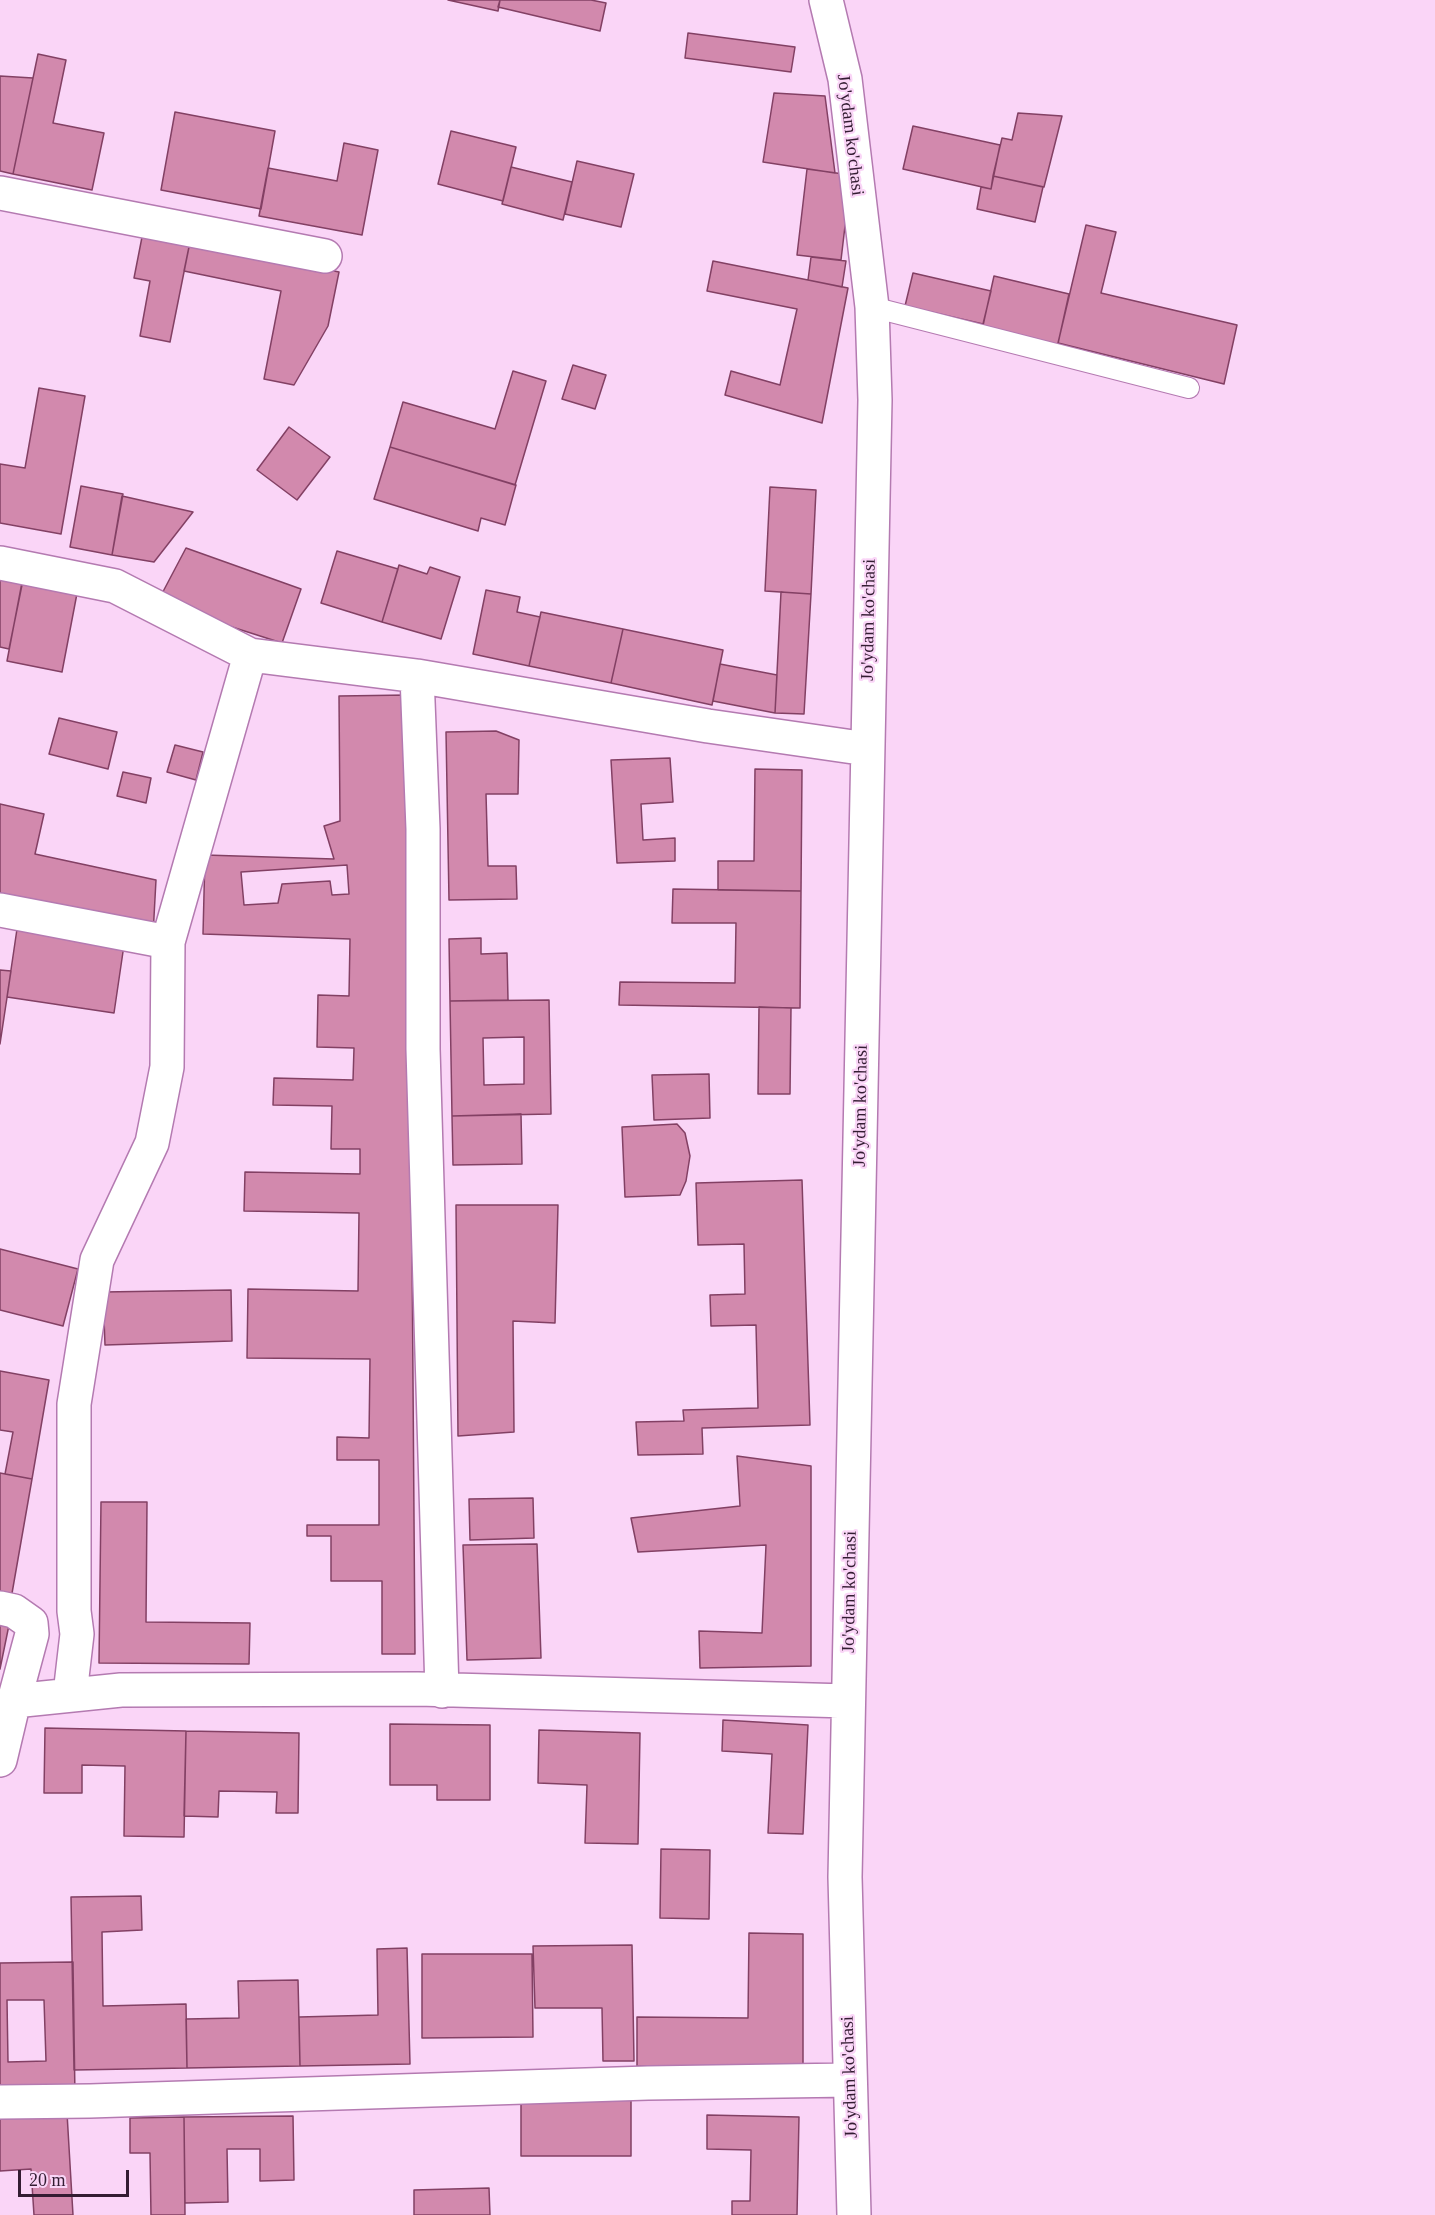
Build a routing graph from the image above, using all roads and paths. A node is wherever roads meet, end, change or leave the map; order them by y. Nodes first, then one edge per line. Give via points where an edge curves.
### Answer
1 (826, 0) edge
2 (0, 193) edge
3 (325, 256) dead end
4 (872, 307) junction
5 (1189, 388) dead end
6 (0, 563) edge
7 (250, 655) junction
8 (417, 676) junction
9 (867, 749) junction
10 (0, 910) edge
11 (168, 942) junction
12 (0, 1608) edge
13 (442, 1690) junction
14 (70, 1694) junction
15 (14, 1701) junction
16 (848, 1701) junction
17 (0, 1760) edge
18 (850, 2080) junction
19 (0, 2103) edge
20 (854, 2215) edge

1 - 4 street, Jo'ydam ko'chasi via 844,79
2 - 3 street
4 - 5 lane
4 - 9 street, Jo'ydam ko'chasi via 875,400
6 - 7 street via 115,586
7 - 8 street
7 - 11 street
8 - 9 street
8 - 13 street via 423,829 423,1049
9 - 16 street, Jo'ydam ko'chasi
10 - 11 street
11 - 14 street via 167,1067 152,1143 97,1260 74,1404 77,1634
12 - 15 street via 14,1611 31,1623 32,1634
13 - 14 street via 121,1690
13 - 16 street
14 - 15 street
15 - 17 street
16 - 18 street, Jo'ydam ko'chasi via 845,1877
18 - 19 street
18 - 20 street, Jo'ydam ko'chasi

